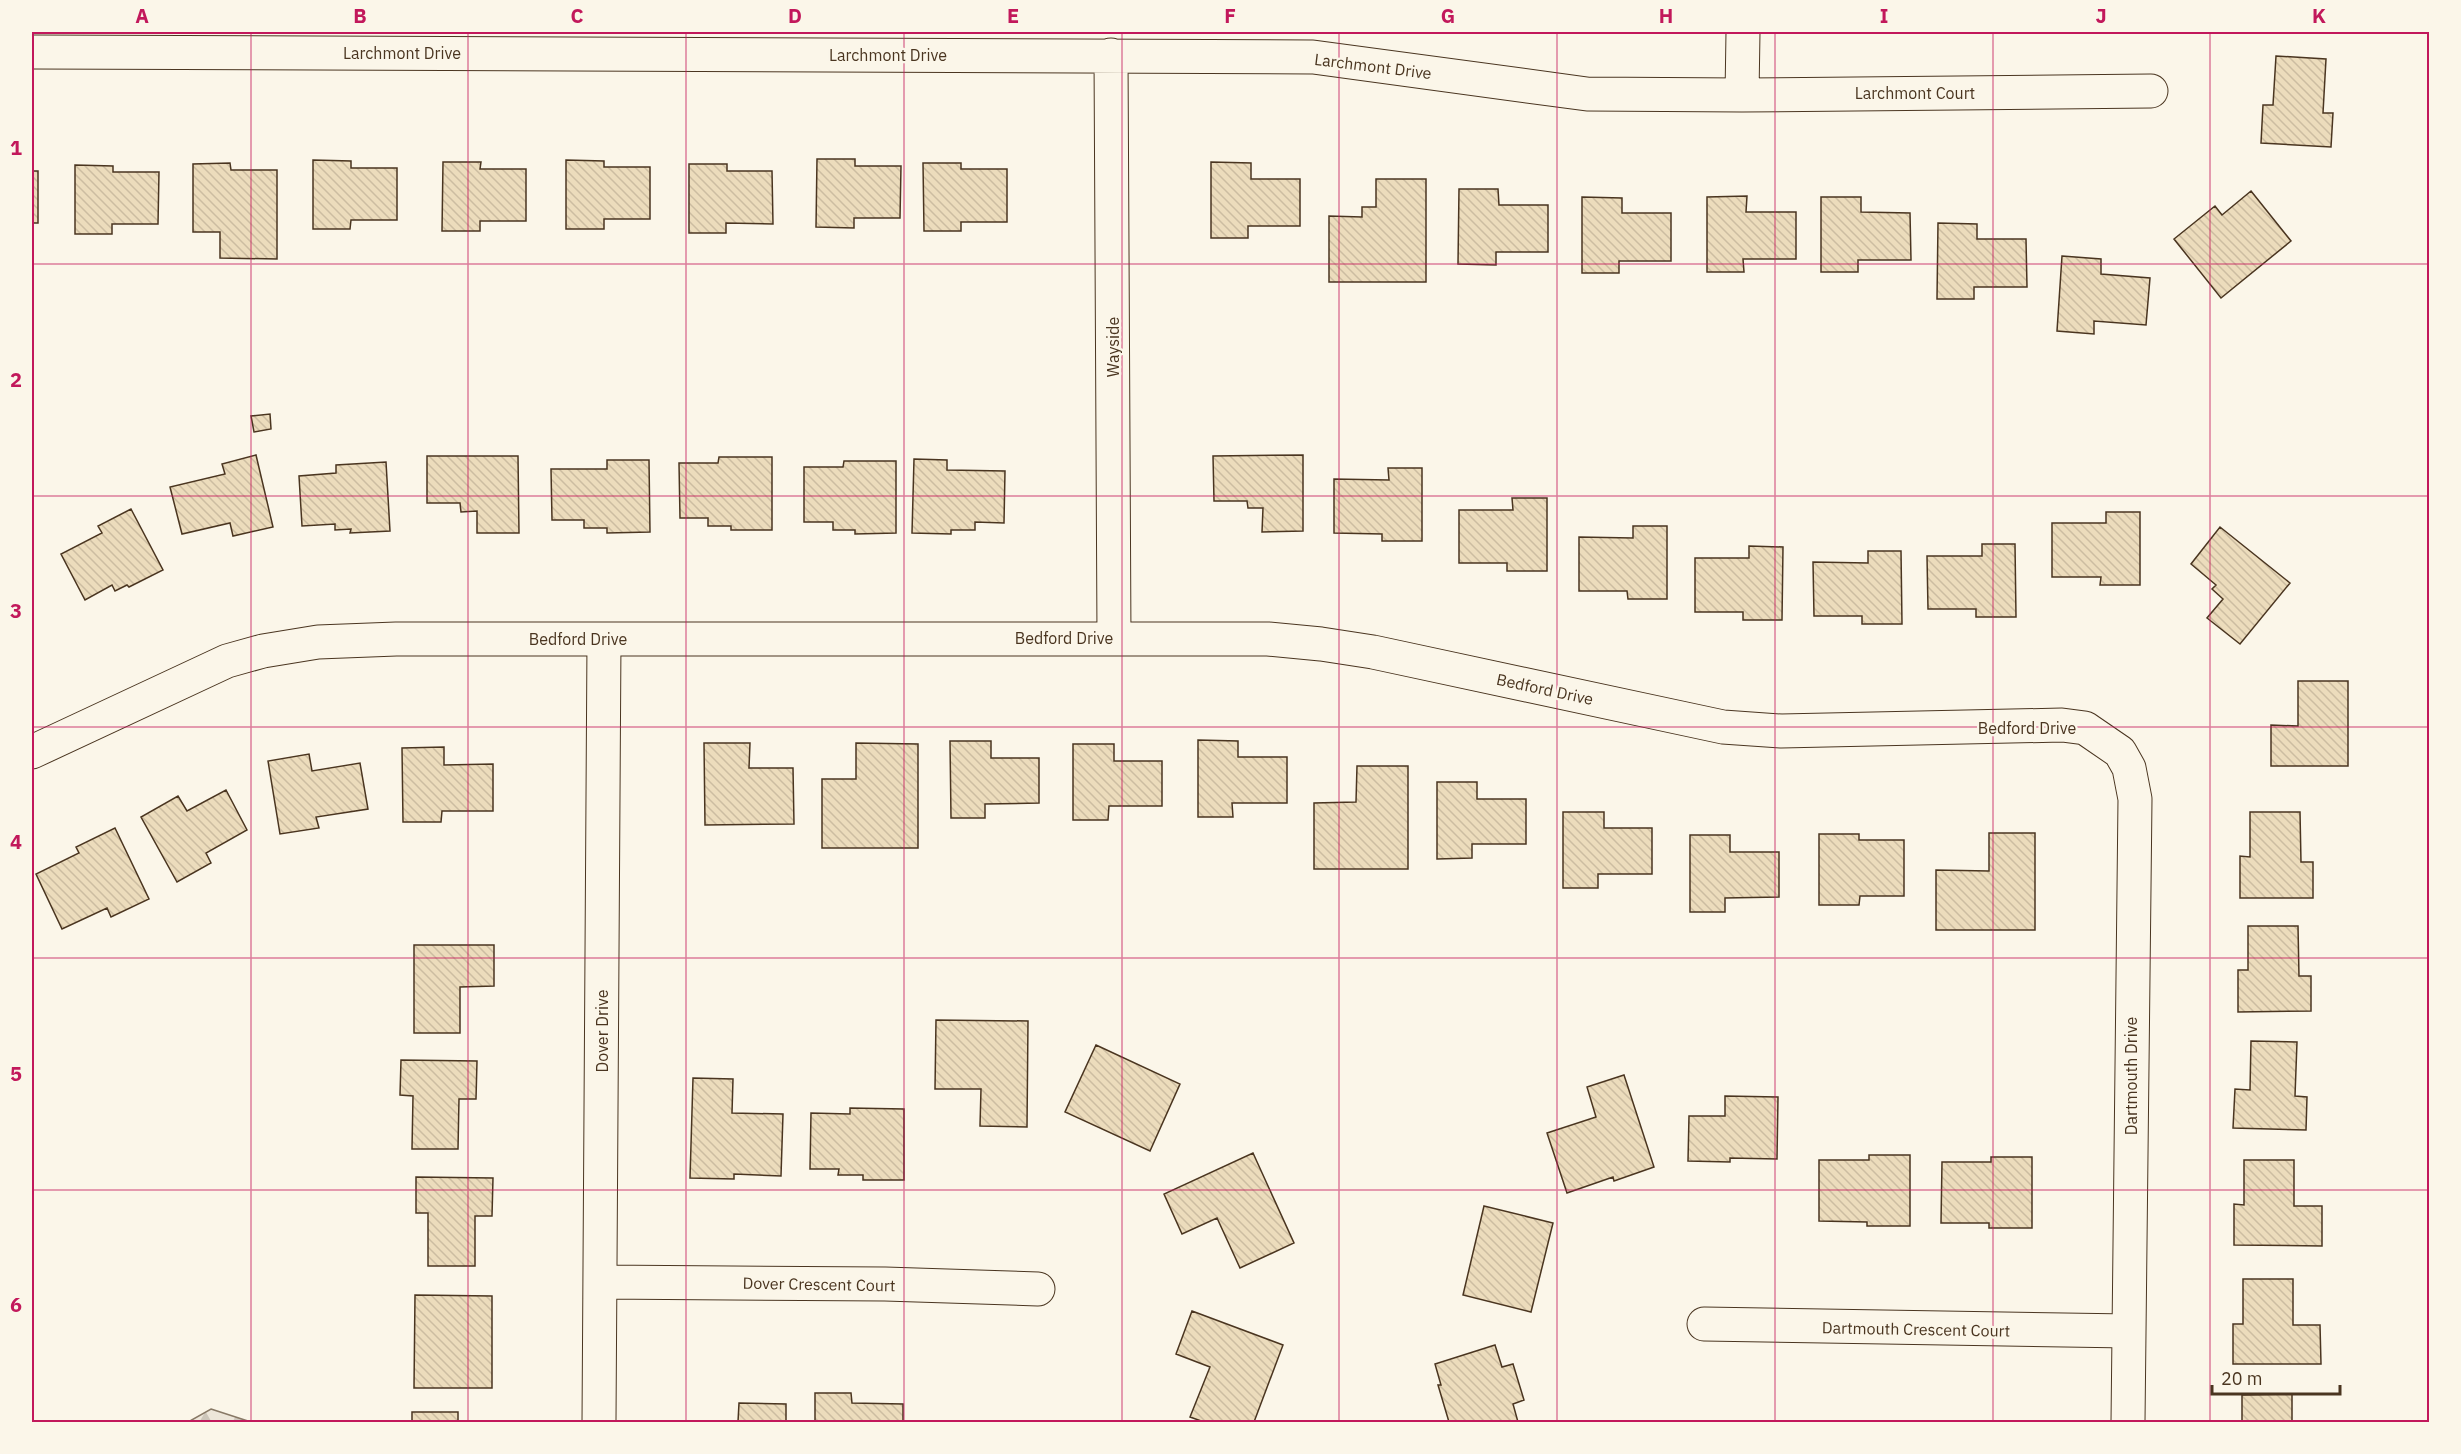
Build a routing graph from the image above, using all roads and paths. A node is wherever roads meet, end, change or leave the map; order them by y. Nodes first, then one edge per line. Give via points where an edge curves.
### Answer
1 (1743, 32) edge
2 (32, 52) edge
3 (1112, 55) junction
4 (2151, 91) dead end
5 (1742, 95) junction
6 (1114, 638) junction
7 (604, 640) junction
8 (2106, 740) joint
9 (32, 752) edge
10 (601, 1282) junction
11 (1038, 1289) dead end
12 (1704, 1324) dead end
13 (2129, 1331) junction
14 (599, 1422) edge
15 (2128, 1422) edge

1 - 5 street
2 - 3 street, Larchmont Drive
3 - 5 street, Larchmont Drive via 1313,57 1587,94
3 - 6 street, Wayside
4 - 5 street, Larchmont Court
6 - 7 street, Bedford Drive
6 - 8 street, Bedford Drive via 1268,639 1321,644 1723,727 1781,731 2062,725 2085,728
7 - 9 street, Bedford Drive via 396,639 318,642 263,651 227,661
7 - 10 street, Dover Drive
8 - 13 street, Dartmouth Drive via 2120,752 2129,768 2135,799
10 - 11 street, Dover Crescent Court
10 - 14 street, Dover Drive
12 - 13 street, Dartmouth Crescent Court
13 - 15 street, Dartmouth Drive

